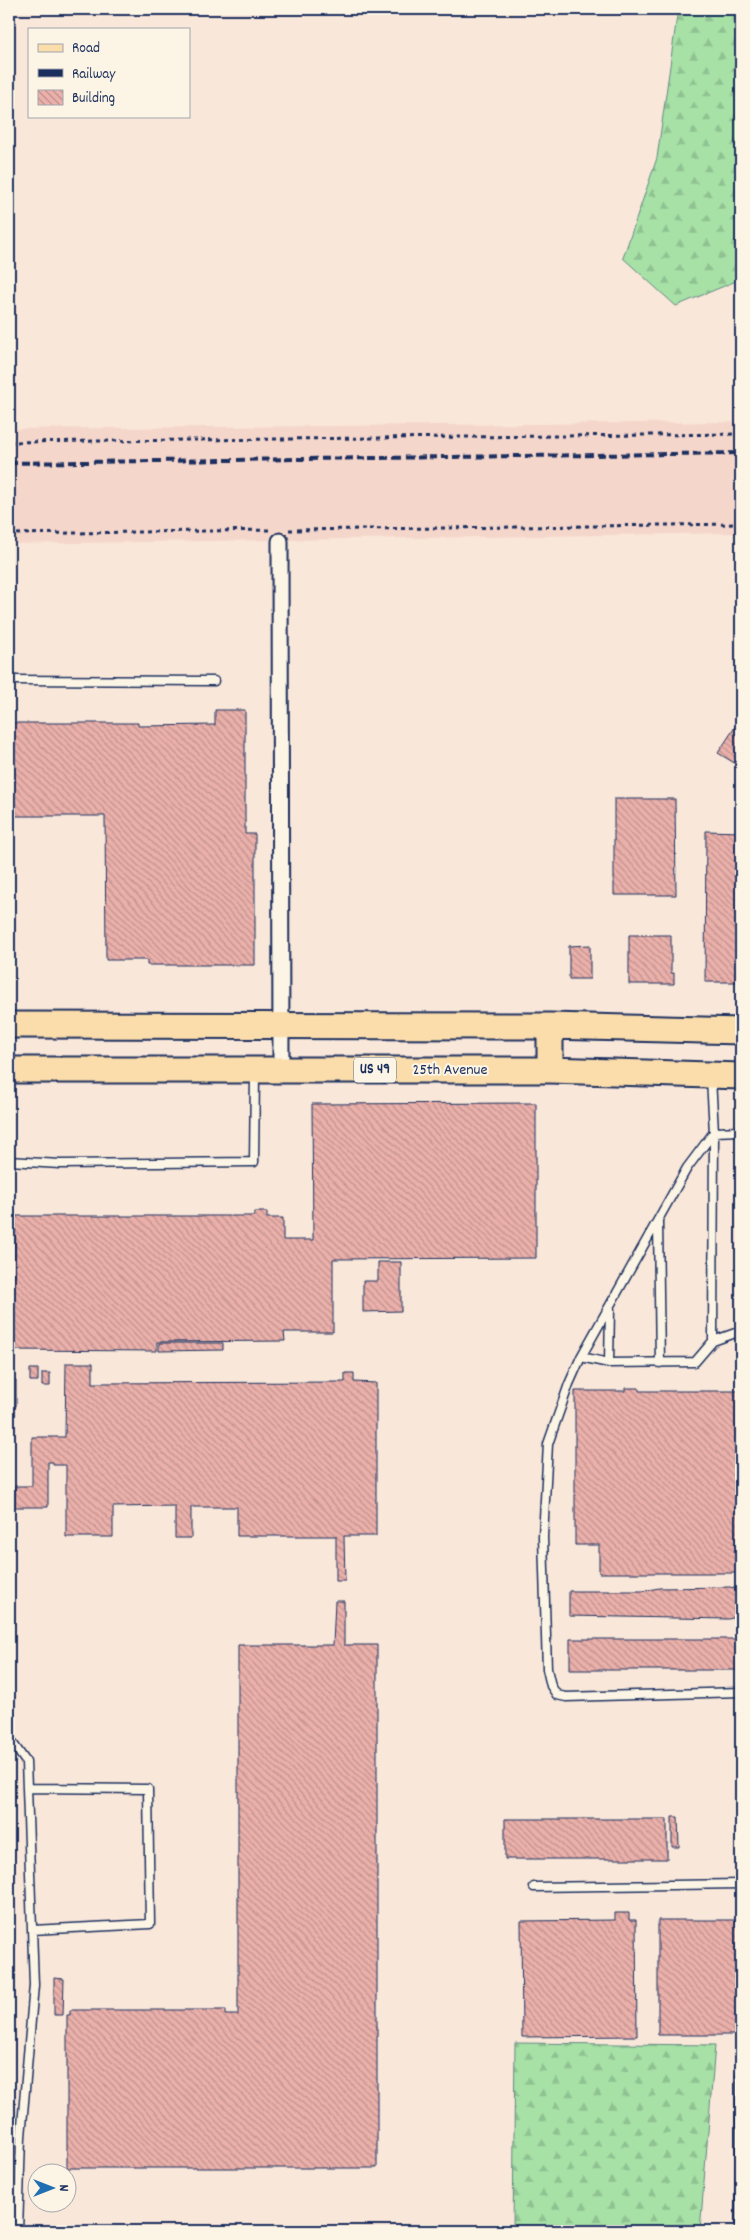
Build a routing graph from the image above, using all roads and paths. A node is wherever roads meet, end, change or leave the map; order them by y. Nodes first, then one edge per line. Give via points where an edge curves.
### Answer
1 (741, 434) edge
2 (9, 442) edge
3 (741, 524) edge
4 (9, 534) edge
5 (281, 534) junction
6 (9, 680) edge
7 (214, 681) dead end
8 (281, 1025) junction
9 (9, 1026) edge
10 (550, 1026) junction
11 (741, 1031) edge
12 (9, 1070) edge
13 (255, 1070) junction
14 (281, 1070) junction
15 (550, 1070) junction
16 (711, 1074) junction
17 (741, 1076) edge
18 (741, 1131) edge
19 (714, 1132) junction
20 (9, 1161) edge
21 (658, 1220) junction
22 (610, 1307) junction
23 (741, 1331) edge
24 (713, 1341) junction
25 (581, 1357) junction
26 (609, 1363) junction
27 (660, 1363) junction
28 (741, 1692) edge
29 (9, 1738) edge
30 (27, 1788) junction
31 (741, 1884) edge
32 (534, 1886) dead end
33 (32, 1930) junction
34 (741, 2075) edge
35 (18, 2231) edge
36 (740, 2231) edge

1 - 2 path
3 - 5 path
4 - 5 path
5 - 8 street
6 - 7 lane
8 - 9 main road
8 - 10 main road
8 - 14 street
10 - 11 main road
10 - 15 main road
12 - 13 main road, 25th Avenue / US 49
13 - 14 main road, 25th Avenue / US 49
13 - 20 lane via 254,1162 60,1164
14 - 15 main road, 25th Avenue / US 49
15 - 16 main road, 25th Avenue / US 49
16 - 17 main road, 25th Avenue / US 49
16 - 19 lane
18 - 19 lane
19 - 21 lane via 687,1168
19 - 24 lane
21 - 22 lane
21 - 27 lane
22 - 25 lane
22 - 26 lane
23 - 24 lane
24 - 27 lane via 695,1362
25 - 26 lane
25 - 28 lane via 548,1444 543,1537 551,1686 557,1695 566,1697
26 - 27 lane
29 - 30 lane via 26,1762
30 - 33 lane
30 - 33 lane via 148,1789 150,1924
31 - 32 lane
33 - 35 lane via 34,1985 21,2137
34 - 36 lane

